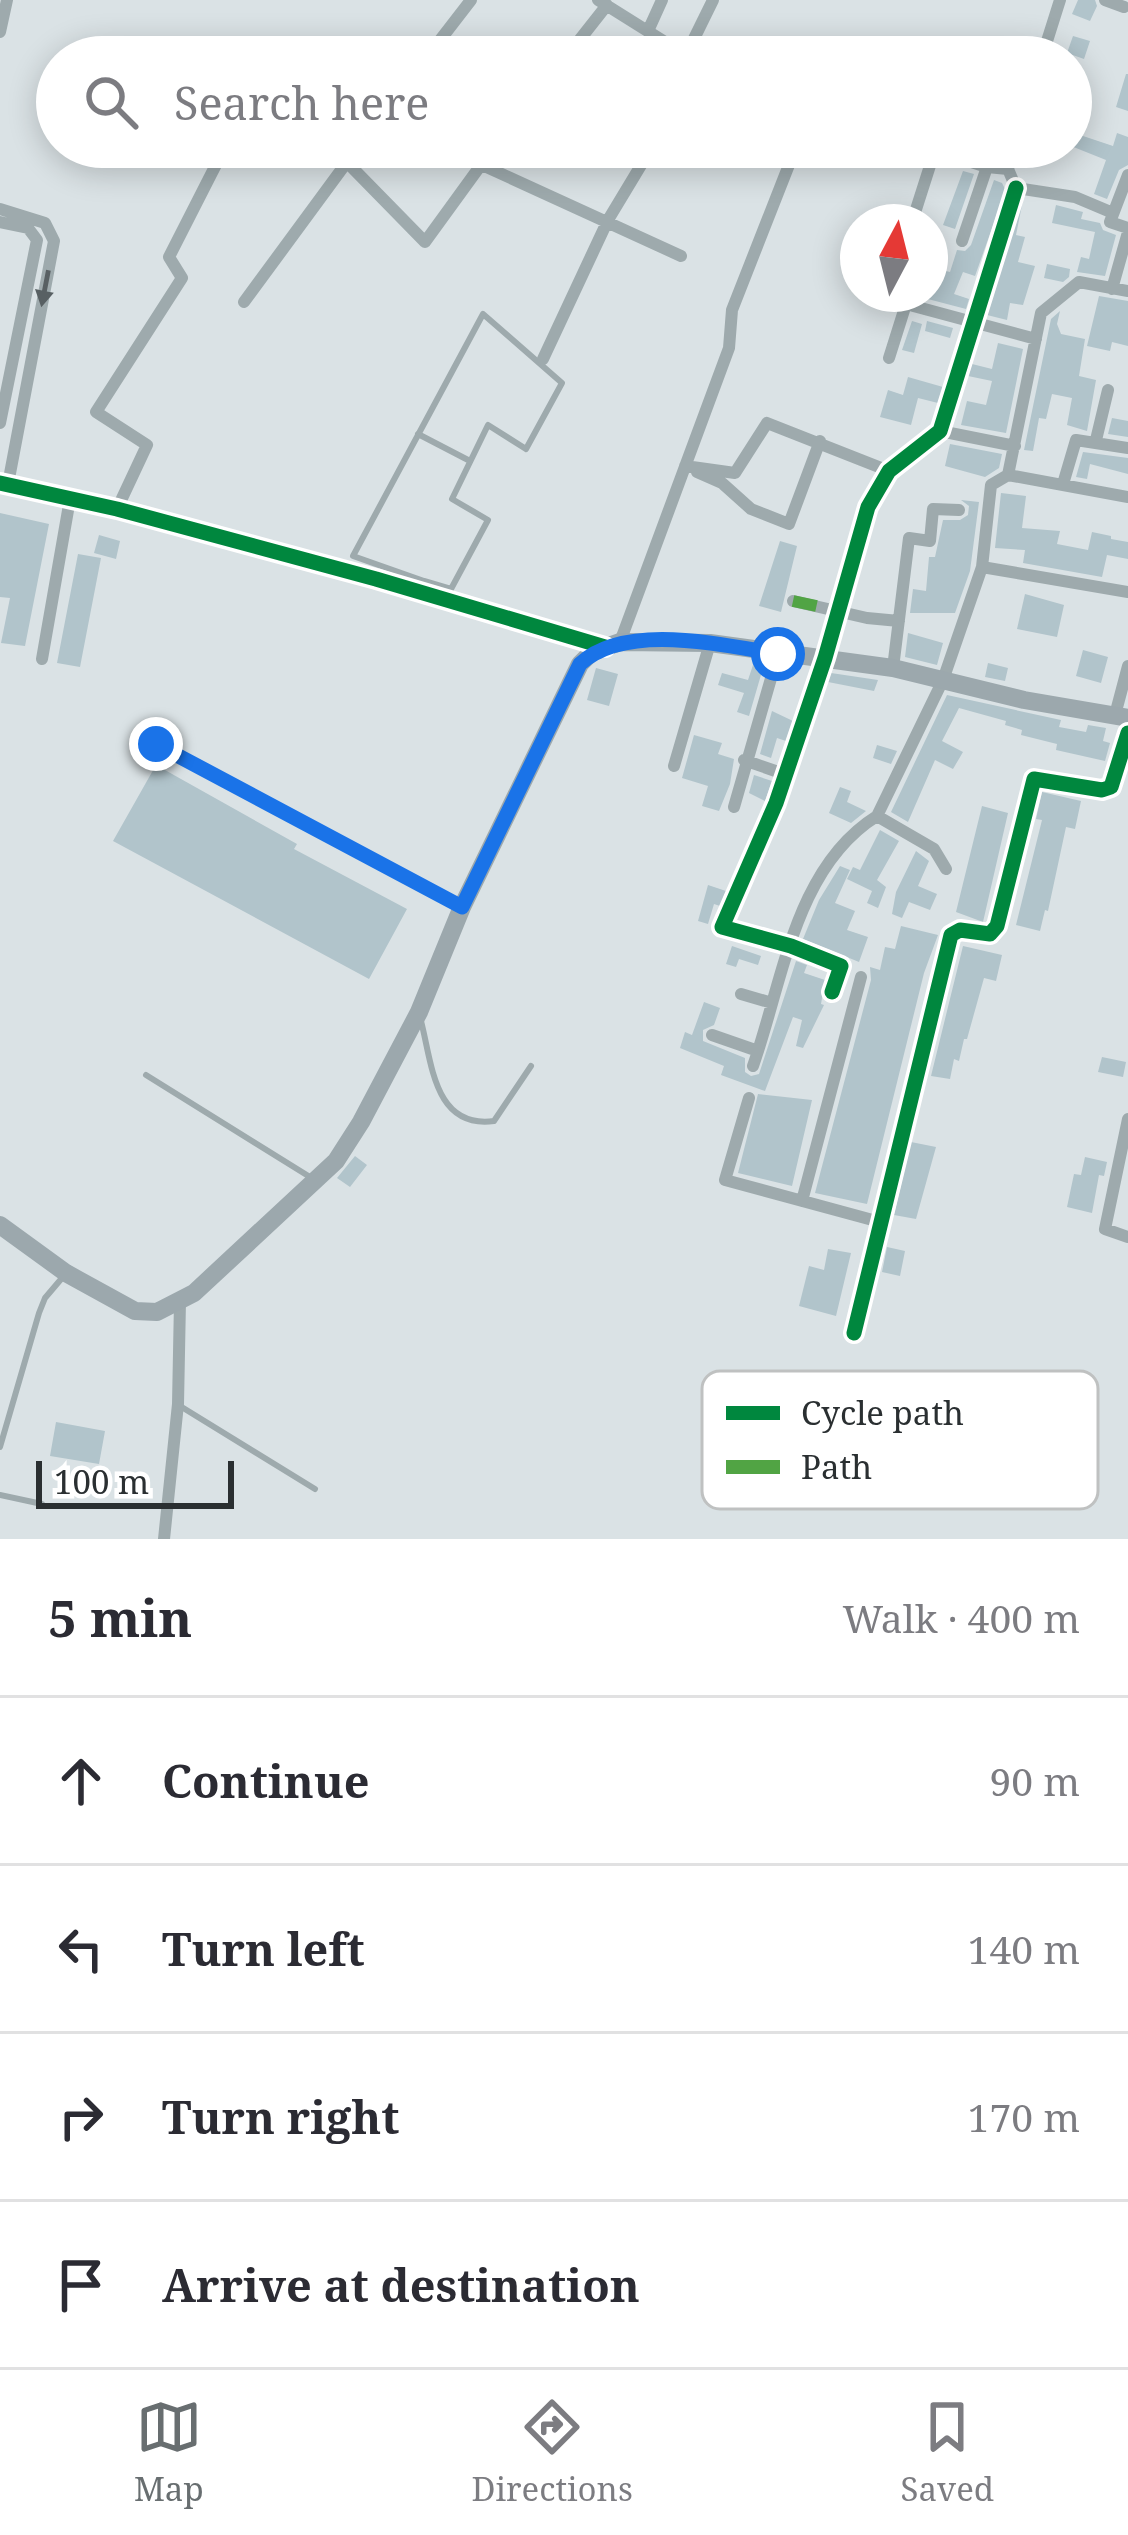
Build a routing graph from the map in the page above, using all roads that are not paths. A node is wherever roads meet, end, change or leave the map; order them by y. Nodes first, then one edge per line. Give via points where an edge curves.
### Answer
1 (7, 0) edge
2 (471, 0) edge
3 (662, 0) edge
4 (713, 0) edge
5 (1060, 0) edge
6 (1105, 0) edge
7 (602, 3) edge
8 (1126, 5) edge
9 (648, 31) junction
10 (0, 32) edge
11 (443, 36) edge
12 (580, 36) edge
13 (656, 36) edge
14 (696, 36) edge
15 (1049, 36) edge
16 (214, 168) edge
17 (342, 168) edge
18 (352, 168) edge
19 (477, 168) edge
20 (489, 168) edge
21 (639, 168) edge
22 (788, 168) edge
23 (925, 168) edge
24 (987, 168) edge
25 (994, 168) edge
26 (1008, 170) joint
27 (1128, 175) edge
28 (1016, 188) junction
29 (916, 204) edge
30 (0, 209) edge
31 (1113, 213) junction
32 (608, 220) junction
33 (0, 222) edge
34 (51, 228) junction
35 (1128, 230) edge
36 (36, 236) junction
37 (962, 241) dead end
38 (681, 256) dead end
39 (1112, 289) junction
40 (1128, 291) edge
41 (244, 302) dead end
42 (972, 323) junction
43 (1036, 339) junction
44 (889, 358) dead end
45 (543, 359) dead end
46 (1108, 390) dead end
47 (0, 423) edge
48 (940, 431) junction
49 (418, 434) junction
50 (1096, 440) junction
51 (820, 441) junction
52 (1015, 446) junction
53 (1128, 448) edge
54 (470, 461) junction
55 (685, 466) junction
56 (889, 471) junction
57 (1008, 475) junction
58 (4, 484) edge
59 (1063, 484) junction
60 (1128, 497) edge
61 (70, 499) junction
62 (117, 509) junction
63 (959, 510) dead end
64 (982, 566) junction
65 (422, 587) junction
66 (1128, 592) edge
67 (793, 601) dead end
68 (840, 611) junction
69 (899, 621) junction
70 (710, 643) junction
71 (612, 644) junction
72 (778, 654) junction
73 (825, 658) junction
74 (42, 659) dead end
75 (1128, 666) edge
76 (893, 668) junction
77 (943, 680) junction
78 (1122, 716) edge
79 (1128, 733) edge
80 (156, 744) dead end
81 (744, 760) junction
82 (674, 766) dead end
83 (784, 774) junction
84 (734, 807) dead end
85 (878, 816) junction
86 (946, 869) dead end
87 (462, 907) junction
88 (791, 946) junction
89 (862, 977) dead end
90 (832, 992) dead end
91 (742, 994) dead end
92 (772, 1004) junction
93 (419, 1012) junction
94 (712, 1035) dead end
95 (531, 1066) dead end
96 (146, 1076) dead end
97 (749, 1098) dead end
98 (1128, 1119) edge
99 (313, 1179) junction
100 (802, 1201) junction
101 (880, 1222) junction
102 (0, 1225) edge
103 (1128, 1237) edge
104 (66, 1273) junction
105 (180, 1301) junction
106 (854, 1333) dead end
107 (178, 1404) junction
108 (0, 1448) edge
109 (315, 1490) dead end
110 (0, 1495) edge
111 (43, 1504) dead end
112 (164, 1539) edge

1 - 10 street
2 - 11 street
3 - 9 street
4 - 14 street
5 - 15 street
6 - 8 street
7 - 9 street
7 - 12 street
9 - 13 street
16 - 62 street via 169,257 182,278 96,412 147,445
17 - 41 street
18 - 19 street via 425,242
20 - 32 street
21 - 32 street
22 - 55 street
23 - 29 street
24 - 37 street
25 - 26 street
26 - 28 street
27 - 31 street
28 - 31 street via 1075,197
28 - 42 street
30 - 34 street
31 - 35 street via 1110,222
32 - 38 street
32 - 45 street
33 - 36 street
34 - 36 street
34 -> 58 street
35 - 39 street
36 - 47 street
39 - 40 street
39 - 43 street via 1078,282 1042,313
42 - 43 street
42 - 44 street via 906,304
42 - 48 street
43 - 52 street
46 - 50 street
48 - 52 street
48 - 56 street
49 - 54 lane
49 - 54 lane via 483,314 562,383 526,448 488,425
49 - 65 lane via 353,556
50 - 53 street
50 - 59 street via 1076,440
51 - 55 street via 767,423 736,473
51 - 55 street via 789,524
51 - 56 street
52 - 57 street
54 - 65 lane via 452,499 488,520 451,589
55 - 71 street
56 - 68 street via 868,507
57 - 59 street
57 - 64 street via 991,485
58 - 61 street
59 - 60 street
61 - 62 street
61 - 74 street
62 - 65 street
63 - 69 street via 933,508 930,541 909,538
64 - 66 street
64 - 77 street
65 - 71 street
67 - 68 street
68 - 69 street
68 - 73 street
69 - 76 street
70 - 71 main road
70 - 72 main road
70 - 82 street
71 - 87 main road via 580,664
72 - 73 main road
72 - 81 street
73 - 76 main road
73 - 83 street
75 - 78 street
76 - 77 main road
77 - 78 main road
77 - 85 street
79 - 101 street via 1111,787 1034,779 998,926 989,934 951,935
80 - 87 lane
81 - 83 street
81 - 84 street
83 - 88 street via 722,927
85 - 86 street via 934,848
85 - 88 street via 853,832 818,876
87 - 93 main road
88 - 90 street via 841,966
88 - 92 street
89 - 100 street
91 - 92 street
92 - 94 street via 755,1059
93 - 95 lane via 444,1105 458,1115 494,1121
93 - 99 main road via 362,1122
96 - 99 lane
97 - 100 street via 725,1180
98 - 103 street via 1105,1229
99 - 105 main road
100 - 101 street
101 - 106 street
102 - 104 main road
104 - 105 main road via 135,1310 157,1312
104 - 108 lane via 45,1298
105 - 107 street
107 - 109 lane
107 - 112 street
110 - 111 lane

